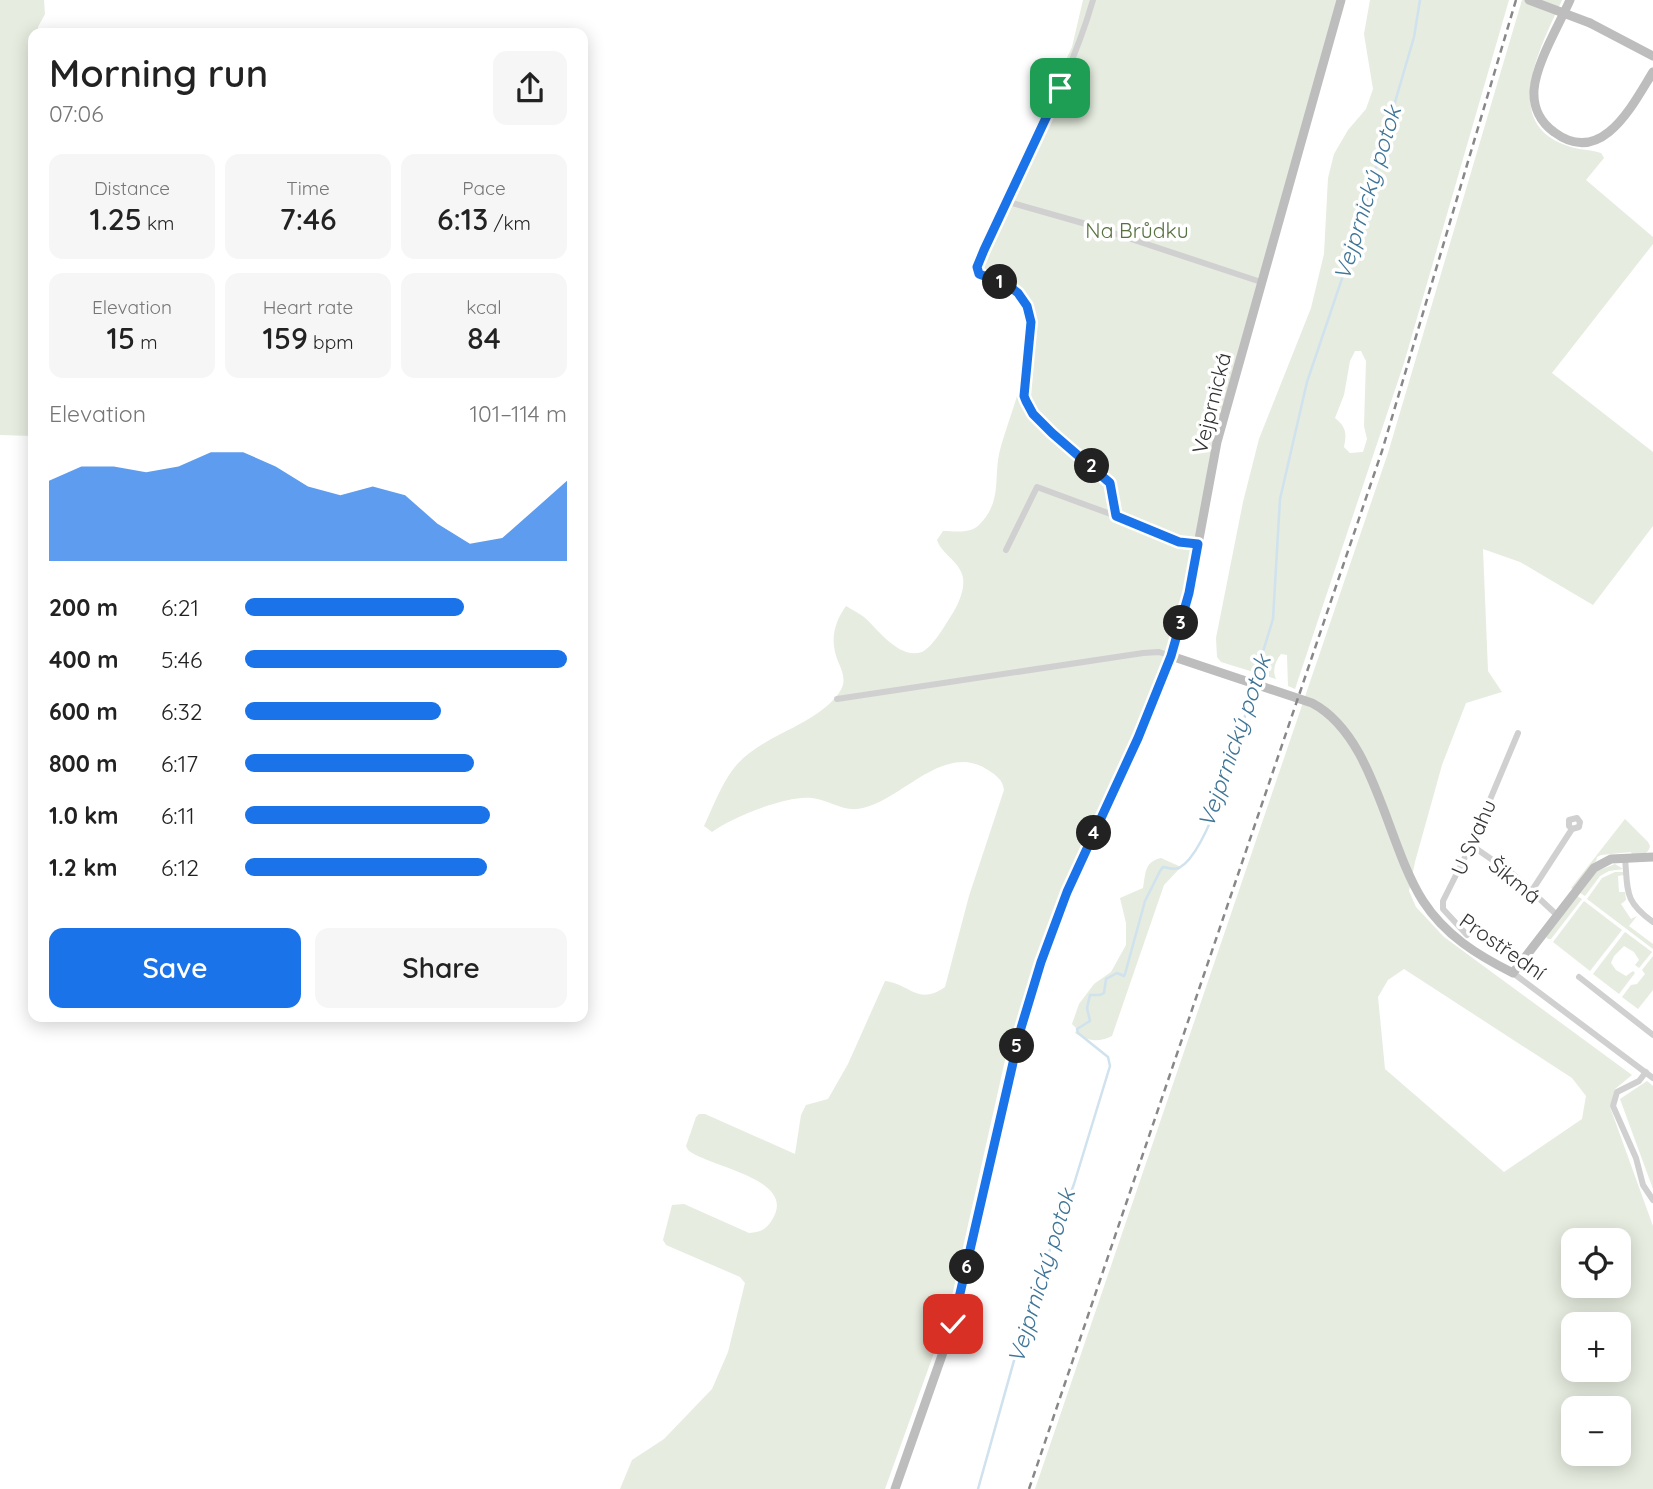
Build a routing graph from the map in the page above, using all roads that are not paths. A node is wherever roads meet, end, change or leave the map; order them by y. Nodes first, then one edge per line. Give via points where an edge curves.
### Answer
1 (1093, 0) edge
2 (1341, 0) edge
3 (1530, 0) edge
4 (1570, 0) edge
5 (1653, 56) edge
6 (1653, 72) edge
7 (1006, 201) junction
8 (1261, 282) junction
9 (1116, 516) junction
10 (1198, 544) junction
11 (1006, 550) dead end
12 (1171, 656) junction
13 (837, 699) dead end
14 (1518, 733) dead end
15 (1572, 829) dead end
16 (1471, 845) junction
17 (1653, 858) edge
18 (1625, 859) junction
19 (1531, 892) junction
20 (1558, 916) junction
21 (1653, 922) edge
22 (1467, 935) dead end
23 (1513, 974) junction
24 (1579, 977) dead end
25 (1653, 1035) edge
26 (1650, 1074) edge
27 (1653, 1200) edge
28 (895, 1489) edge

1 - 7 street via 1081,42
2 - 8 main road, Vejprnická
3 - 5 main road, bridge via 1590,23
4 - 6 main road via 1535,82 1537,112 1550,129 1575,141 1603,136 1629,112
7 - 8 street
7 - 9 street via 977,267 979,274 1006,284 1027,306 1031,322 1026,401 1052,433 1110,483
8 - 10 main road, Vejprnická via 1217,442
9 - 10 street via 1179,542
9 - 11 street via 1037,487
10 - 12 main road, Vejprnická
12 - 13 street via 1143,653
12 - 23 main road, Prostřední via 1323,709 1341,726 1366,768 1411,879 1435,917 1467,948
12 - 28 main road, Vejprnická via 1041,962 1021,1028 953,1324
14 - 16 street, U Svahu
15 - 19 street
16 - 19 street, Šikmá
16 - 22 street, U Svahu via 1443,901 1443,909
17 - 18 main road
18 - 20 main road via 1611,859 1594,868
18 - 21 street via 1630,901
19 - 20 street, Šikmá
20 - 23 main road
23 - 26 street, Prostřední
24 - 25 street
26 - 27 street via 1617,1092 1613,1106

